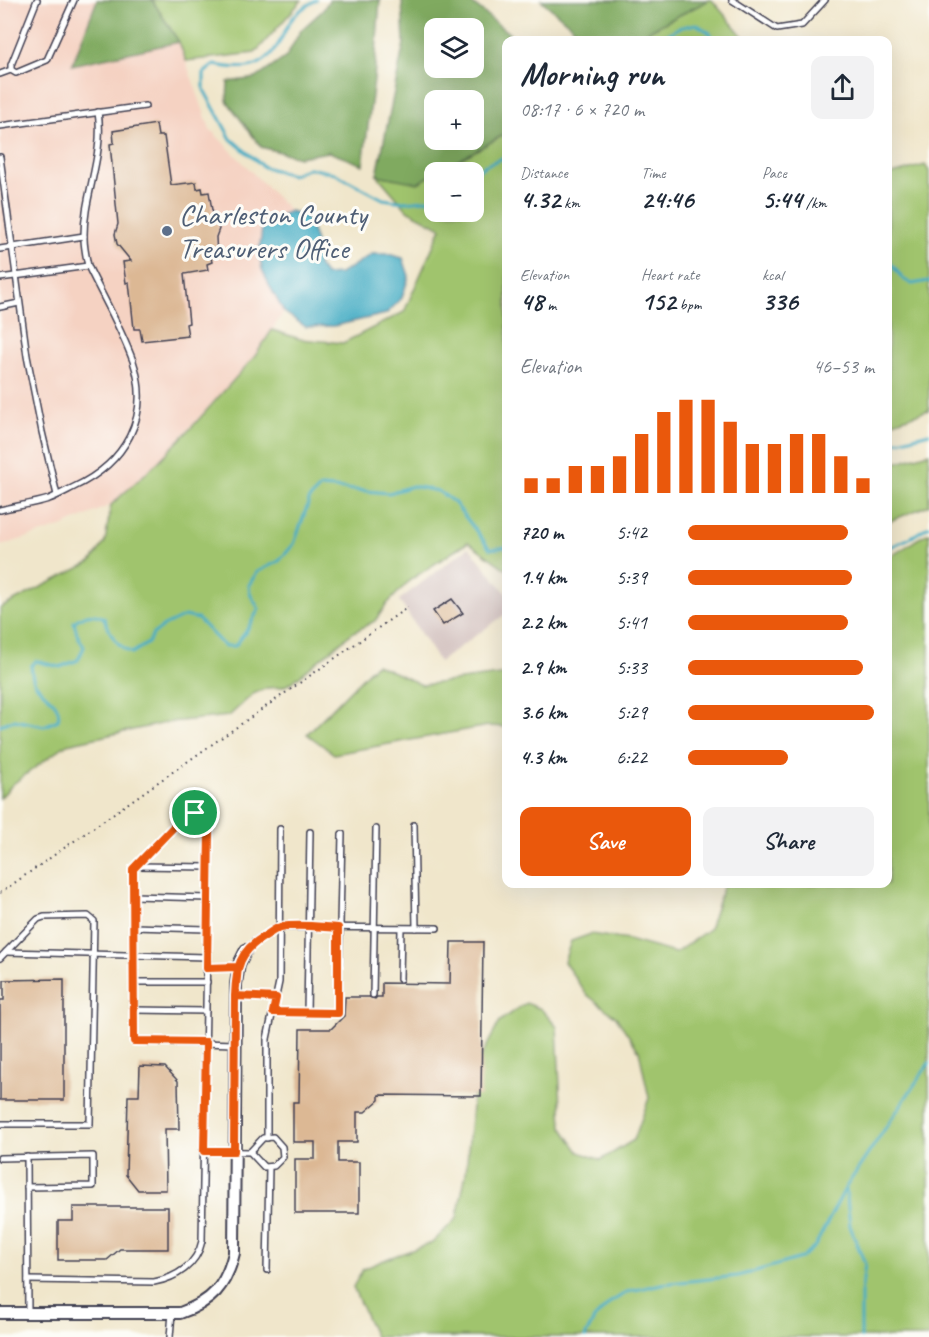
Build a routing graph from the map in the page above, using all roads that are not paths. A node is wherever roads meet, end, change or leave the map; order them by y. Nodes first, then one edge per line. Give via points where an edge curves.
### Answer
1 (37, 0) edge
2 (74, 0) edge
3 (732, 0) edge
4 (825, 0) edge
5 (11, 70) junction
6 (0, 74) edge
7 (145, 106) dead end
8 (98, 112) junction
9 (0, 126) edge
10 (0, 157) edge
11 (84, 236) junction
12 (12, 247) junction
13 (0, 249) edge
14 (88, 266) junction
15 (15, 276) junction
16 (0, 278) edge
17 (19, 303) junction
18 (0, 307) edge
19 (57, 495) junction
20 (0, 510) edge
21 (414, 825) dead end
22 (280, 829) dead end
23 (376, 829) dead end
24 (310, 832) dead end
25 (342, 834) dead end
26 (136, 866) junction
27 (208, 867) junction
28 (133, 897) junction
29 (208, 898) junction
30 (134, 927) junction
31 (279, 927) junction
32 (308, 927) junction
33 (338, 928) junction
34 (375, 928) junction
35 (401, 928) junction
36 (416, 928) junction
37 (437, 928) dead end
38 (207, 929) junction
39 (246, 950) joint
40 (6, 952) junction
41 (93, 953) junction
42 (134, 954) junction
43 (207, 957) junction
44 (0, 958) edge
45 (238, 967) junction
46 (207, 968) junction
47 (400, 978) dead end
48 (134, 982) junction
49 (207, 982) junction
50 (373, 995) dead end
51 (235, 996) junction
52 (276, 998) junction
53 (134, 1010) junction
54 (206, 1011) junction
55 (273, 1012) junction
56 (307, 1012) junction
57 (206, 1042) junction
58 (235, 1044) junction
59 (0, 1124) edge
60 (267, 1138) junction
61 (204, 1151) junction
62 (234, 1151) junction
63 (250, 1152) junction
64 (27, 1157) junction
65 (0, 1158) edge
66 (269, 1167) junction
67 (27, 1187) junction
68 (267, 1270) dead end
69 (28, 1280) junction
70 (0, 1313) edge
71 (28, 1313) junction
72 (172, 1313) junction
73 (171, 1337) edge

1 - 5 lane
2 - 5 lane via 47,60 16,73
3 - 4 lane via 777,29 802,25
5 - 6 lane
7 - 8 lane
8 - 9 lane
8 - 11 lane via 99,143
10 - 12 lane
11 - 12 lane
11 - 14 lane
12 - 13 lane
12 - 15 lane
14 - 15 lane
14 - 19 lane via 134,363 138,410 133,431 110,464
15 - 16 lane
15 - 17 lane
17 - 18 lane
17 - 19 lane
19 - 20 lane
21 - 36 lane
22 - 31 lane
23 - 34 lane
24 - 32 lane
25 - 33 lane
26 - 27 lane
26 - 27 lane via 186,814 195,813 206,819 209,830
26 - 28 lane
27 - 29 lane
28 - 29 lane
28 - 30 lane
29 - 38 lane
30 - 38 lane
30 - 42 lane
31 - 32 lane
31 - 39 lane
31 - 52 lane
32 - 33 lane
32 - 56 lane
33 - 34 lane
33 - 56 lane via 338,1013
34 - 35 lane
34 - 50 lane
35 - 36 lane
35 - 47 lane
36 - 37 lane
38 - 43 lane
39 - 45 street
40 - 41 lane
40 - 41 lane via 38,919 88,916 94,921
40 - 44 lane
41 - 42 lane
41 - 59 lane via 90,1124
42 - 43 lane
42 - 48 lane
43 - 46 lane
45 - 46 lane
45 - 51 street
46 - 49 lane
48 - 49 lane
48 - 53 lane
49 - 54 lane
51 - 52 lane
51 - 58 street
52 - 55 lane
53 - 54 lane
53 - 57 lane via 134,1041
54 - 57 lane
55 - 56 lane
55 - 60 lane via 267,1039
57 - 58 lane
57 - 61 lane
58 - 62 street
60 - 63 lane
60 - 66 lane via 273,1137 282,1147 283,1157
61 - 62 lane
61 - 69 lane via 202,1241 185,1269 170,1279 154,1282
62 - 63 lane
62 - 72 street via 234,1253 229,1273 208,1299 194,1308
63 - 66 lane via 264,1167
64 - 65 lane
64 - 67 lane
64 - 67 lane via 93,1156 93,1186
66 - 68 lane
67 - 69 lane
69 - 71 lane
70 - 71 street
71 - 72 street
72 - 73 lane

